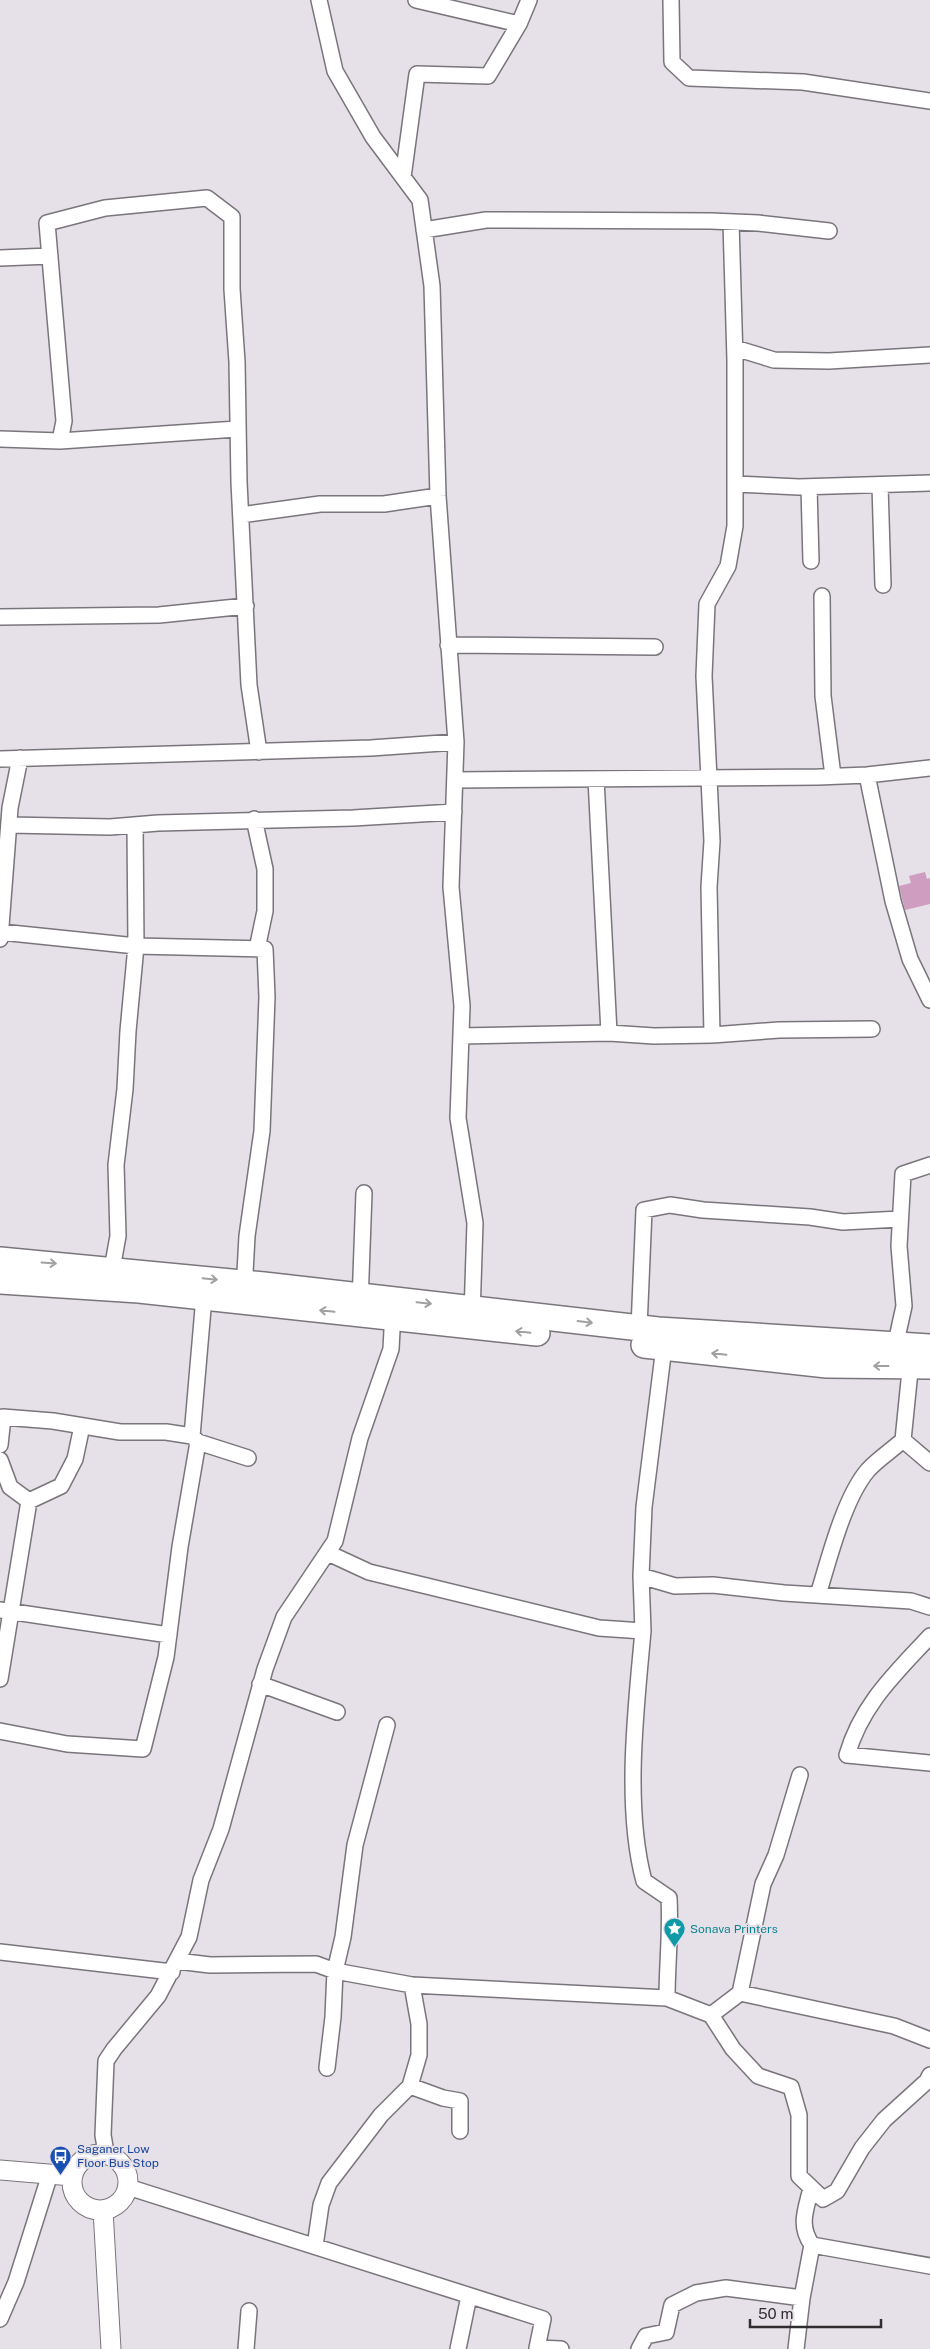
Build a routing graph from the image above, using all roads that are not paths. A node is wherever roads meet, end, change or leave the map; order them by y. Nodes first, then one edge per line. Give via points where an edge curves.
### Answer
1 (319, 0) edge
2 (416, 0) edge
3 (529, 0) edge
4 (671, 0) edge
5 (519, 24) junction
6 (930, 101) edge
7 (403, 177) junction
8 (731, 222) junction
9 (424, 230) junction
10 (829, 231) dead end
11 (50, 256) junction
12 (0, 258) edge
13 (735, 348) junction
14 (930, 355) edge
15 (237, 429) junction
16 (0, 439) edge
17 (60, 441) junction
18 (930, 483) edge
19 (735, 484) junction
20 (880, 485) junction
21 (809, 487) junction
22 (438, 496) junction
23 (241, 515) junction
24 (811, 561) dead end
25 (883, 585) dead end
26 (822, 596) dead end
27 (246, 606) junction
28 (0, 617) edge
29 (448, 644) junction
30 (655, 646) dead end
31 (456, 742) junction
32 (259, 752) junction
33 (20, 758) junction
34 (0, 760) edge
35 (930, 768) edge
36 (867, 775) junction
37 (833, 776) junction
38 (708, 778) junction
39 (596, 779) junction
40 (455, 780) junction
41 (454, 812) junction
42 (254, 819) junction
43 (9, 825) junction
44 (135, 825) junction
45 (3, 877) edge
46 (0, 936) edge
47 (136, 946) junction
48 (257, 949) junction
49 (930, 1000) edge
50 (872, 1029) dead end
51 (608, 1033) junction
52 (712, 1035) junction
53 (461, 1036) junction
54 (930, 1165) edge
55 (364, 1193) dead end
56 (900, 1219) junction
57 (0, 1260) edge
58 (112, 1269) junction
59 (0, 1281) edge
60 (244, 1292) junction
61 (204, 1297) junction
62 (360, 1305) junction
63 (393, 1309) junction
64 (472, 1317) junction
65 (639, 1328) junction
66 (664, 1348) junction
67 (915, 1358) edge
68 (2, 1417) edge
69 (82, 1426) junction
70 (195, 1439) junction
71 (903, 1440) junction
72 (0, 1445) edge
73 (248, 1458) dead end
74 (0, 1460) edge
75 (930, 1463) edge
76 (29, 1501) junction
77 (328, 1553) junction
78 (641, 1576) junction
79 (818, 1595) junction
80 (930, 1607) edge
81 (6, 1611) edge
82 (643, 1631) junction
83 (169, 1635) junction
84 (930, 1636) edge
85 (0, 1679) edge
86 (260, 1684) junction
87 (337, 1712) dead end
88 (387, 1725) dead end
89 (0, 1731) edge
90 (930, 1763) edge
91 (800, 1775) dead end
92 (0, 1952) edge
93 (174, 1966) junction
94 (335, 1971) junction
95 (412, 1985) junction
96 (740, 1993) junction
97 (667, 1998) junction
98 (711, 2015) junction
99 (930, 2040) edge
100 (327, 2068) dead end
101 (930, 2075) edge
102 (410, 2086) junction
103 (460, 2131) dead end
104 (106, 2154) junction
105 (0, 2170) edge
106 (50, 2174) junction
107 (72, 2176) junction
108 (128, 2188) junction
109 (811, 2188) junction
110 (103, 2210) junction
111 (812, 2245) junction
112 (314, 2246) junction
113 (930, 2266) edge
114 (469, 2296) junction
115 (802, 2298) junction
116 (249, 2311) dead end
117 (0, 2319) edge
118 (111, 2349) edge
119 (246, 2349) edge
120 (458, 2349) edge
121 (550, 2349) edge
122 (561, 2349) edge
123 (639, 2349) edge
124 (796, 2349) edge

1 - 7 street via 335,71 373,138
2 - 5 street
3 - 5 street
4 - 6 street via 672,62 688,78 803,82
5 - 7 street via 488,76 417,74
7 - 9 street via 420,200
8 - 9 street via 486,220
8 - 10 street
8 - 13 street
9 - 22 street via 432,286
11 - 12 street
11 - 15 street via 47,223 105,208 207,198 232,217
11 - 17 street via 64,421
13 - 14 street via 774,360 829,361
13 - 19 street
15 - 17 street
15 - 23 street
16 - 17 street
18 - 20 street
19 - 21 street
19 - 38 street via 735,526 728,566 707,604 704,676
20 - 21 street
20 - 25 street
21 - 24 street
22 - 23 street via 384,504 320,504
22 - 29 street
23 - 27 street
26 - 37 street via 823,696
27 - 28 street via 159,615
27 - 32 street via 250,685
29 - 30 street
29 - 31 street
31 - 32 street
31 - 40 street
32 - 33 street
33 - 34 street
33 - 43 street
35 - 36 street
36 - 37 street
36 - 49 street via 910,959
37 - 38 street
38 - 39 street
38 - 52 street via 712,841 709,888
39 - 40 street
39 - 51 street
40 - 41 street
41 - 42 street
41 - 53 street via 451,887 462,1006
42 - 44 street
42 - 48 street via 265,870 265,911
43 - 44 street
43 - 45 street
44 - 47 street
45 - 46 street
46 - 47 street
47 - 48 street
47 - 58 street via 126,1090 116,1166 118,1236
48 - 60 street via 264,949 267,997 262,1131 247,1236
50 - 52 street
51 - 52 street
51 - 53 street
53 - 64 street via 458,1118 475,1223
54 - 56 street via 903,1174
55 - 62 street
56 - 65 street via 844,1222 670,1205 644,1210
56 - 67 street via 904,1306
57 -> 58 highway
58 -> 60 highway
59 - 61 highway
60 - 61 highway
60 - 62 highway
61 - 70 street
62 - 63 highway
63 - 64 highway
63 - 77 street via 391,1349 360,1438 335,1541
64 -> 65 highway
66 -> 64 highway
65 - 67 highway
67 -> 66 highway via 827,1366
66 - 78 street via 644,1507
67 - 71 street
68 - 69 street
68 - 72 street
69 - 70 street via 120,1432 166,1432
69 - 76 street via 75,1459 61,1486
70 - 73 street
70 - 83 street
71 - 75 street
71 - 79 street via 868,1469 853,1494
74 - 76 street via 10,1487
76 - 81 street
77 - 82 street via 369,1572 599,1628
77 - 86 street via 284,1617
78 - 79 street via 676,1586
78 - 82 street
79 - 80 street via 911,1601
81 - 83 street
81 - 85 street
82 - 97 street via 637,1699 634,1810 639,1864 644,1881 669,1898
83 - 89 street via 144,1749 67,1744
84 - 90 street via 870,1702 853,1733 847,1755
86 - 87 street
86 - 93 street via 221,1829 201,1880 189,1937
88 - 94 street via 356,1845
91 - 96 street via 776,1855 763,1884
92 - 93 street
93 - 94 street via 316,1964
93 - 104 street via 158,1996 106,2062 103,2135
94 - 95 street
94 - 100 street
95 - 97 street
95 - 102 street via 419,2024 419,2055
96 - 98 street
96 - 99 street via 894,2026
97 - 98 street
98 - 109 street via 733,2049 758,2076 791,2087 800,2116 799,2176
101 - 109 street via 884,2120 838,2191 823,2199
102 - 103 street via 460,2101
102 - 112 street via 381,2115 329,2183 321,2205
104 - 107 street via 84,2158
104 - 108 street via 124,2166
105 - 106 street
106 - 107 street
106 - 117 street via 16,2282
107 - 110 street via 76,2198 94,2210
108 - 110 street via 116,2206
108 - 112 street
109 - 111 street via 804,2233
110 - 118 street
111 - 113 street
111 - 115 street
112 - 114 street
114 - 120 street
114 - 121 street via 543,2319 537,2348
115 - 123 street via 726,2288 696,2292 672,2305 666,2332 646,2336
115 - 124 street
116 - 119 street
121 - 122 street

